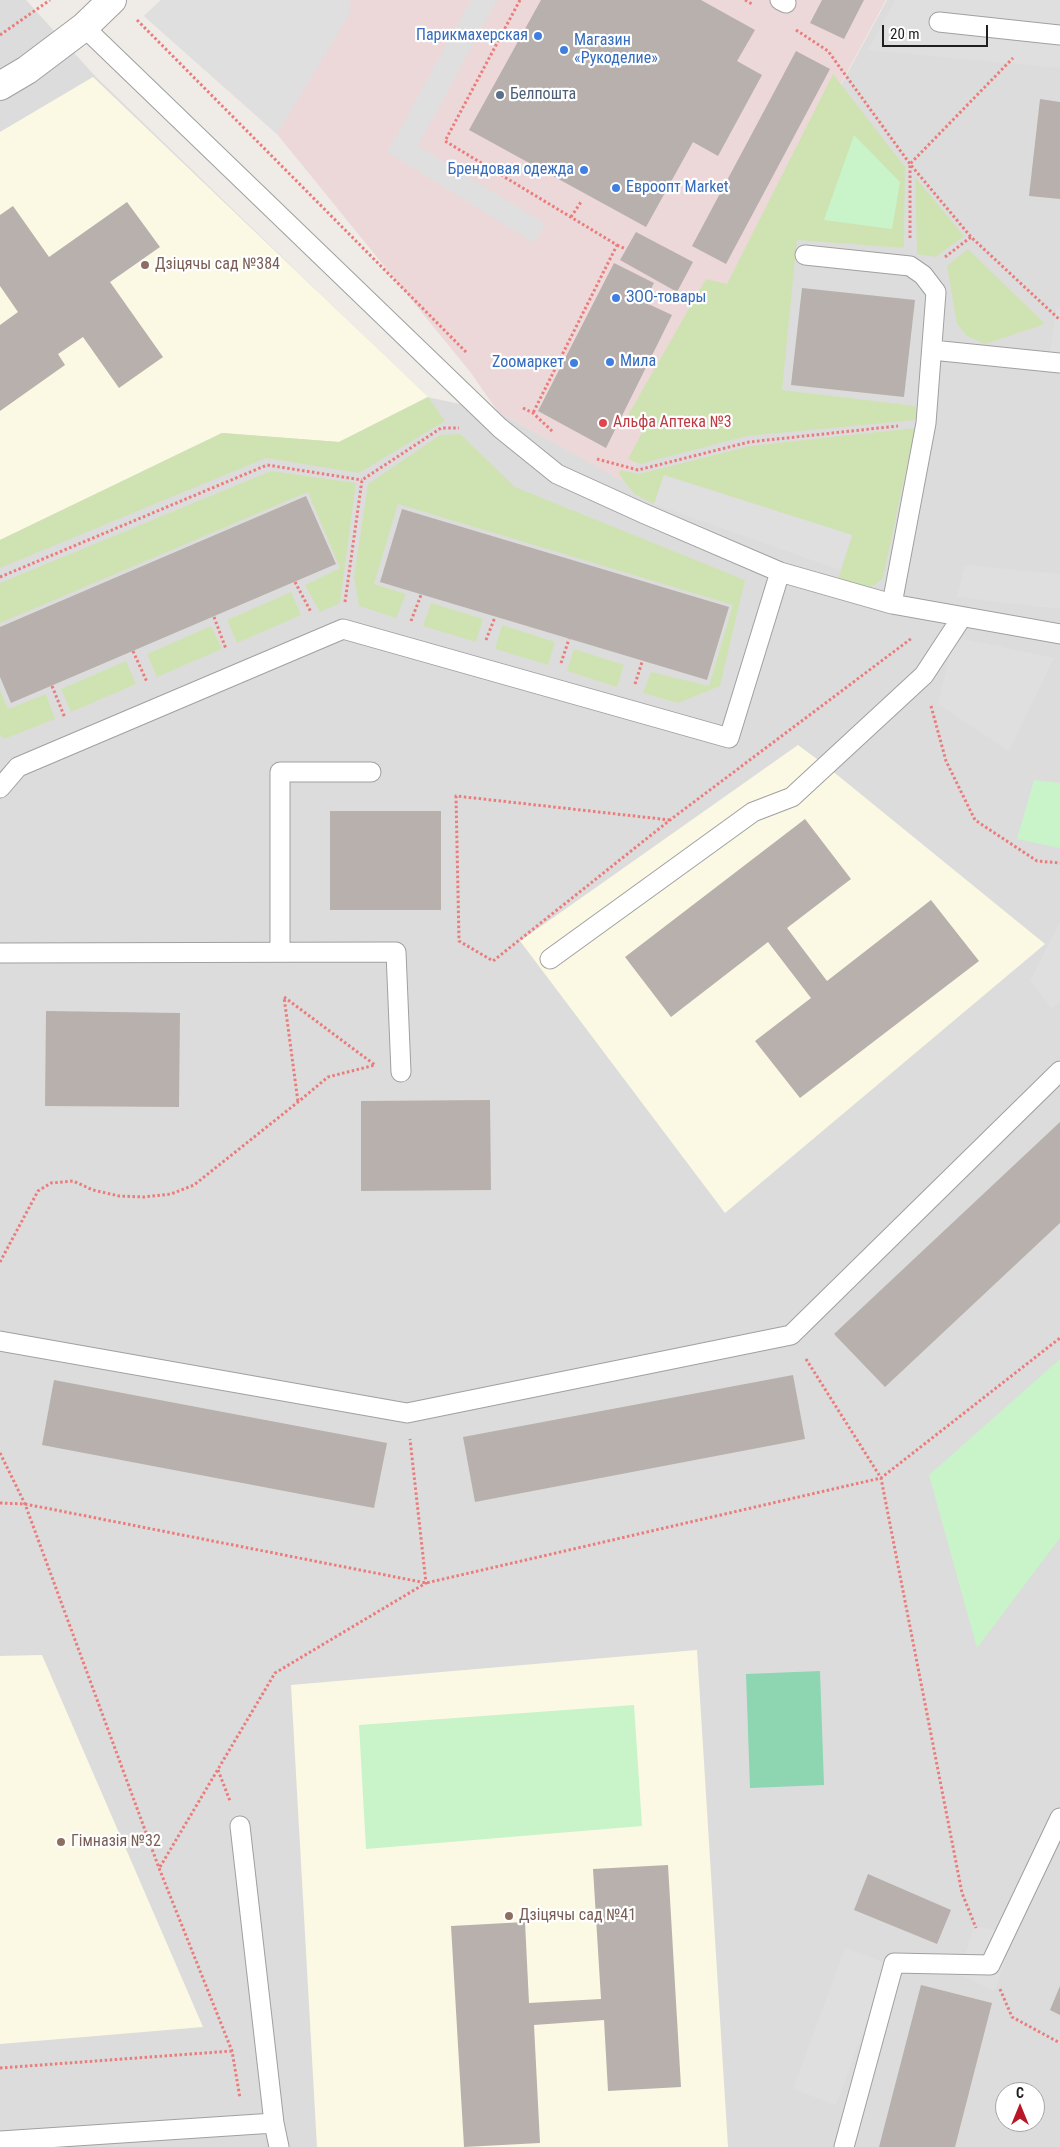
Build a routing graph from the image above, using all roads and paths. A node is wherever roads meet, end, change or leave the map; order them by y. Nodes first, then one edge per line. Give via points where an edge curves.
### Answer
1 (50, 0) edge
2 (112, 0) edge
3 (520, 0) edge
4 (133, 16) dead end
5 (939, 22) dead end
6 (84, 27) junction
7 (792, 28) dead end
8 (1038, 32) junction
9 (0, 35) edge
10 (1060, 35) edge
11 (0, 86) edge
12 (910, 164) junction
13 (581, 202) dead end
14 (571, 217) junction
15 (971, 237) junction
16 (617, 245) junction
17 (626, 249) dead end
18 (805, 255) dead end
19 (917, 270) junction
20 (1060, 320) edge
21 (579, 321) junction
22 (583, 324) dead end
23 (932, 350) junction
24 (469, 356) dead end
25 (1060, 363) edge
26 (518, 406) dead end
27 (533, 413) junction
28 (926, 423) junction
29 (500, 428) junction
30 (554, 433) dead end
31 (592, 458) dead end
32 (362, 480) junction
33 (780, 572) junction
34 (0, 577) edge
35 (295, 582) dead end
36 (421, 595) dead end
37 (892, 604) junction
38 (344, 607) dead end
39 (214, 617) dead end
40 (495, 617) dead end
41 (962, 617) junction
42 (314, 620) dead end
43 (409, 628) dead end
44 (1060, 634) edge
45 (569, 639) dead end
46 (486, 642) dead end
47 (133, 651) dead end
48 (229, 655) dead end
49 (642, 662) dead end
50 (560, 665) dead end
51 (924, 675) junction
52 (52, 686) dead end
53 (150, 687) dead end
54 (634, 688) dead end
55 (66, 721) dead end
56 (371, 772) dead end
57 (0, 788) edge
58 (670, 820) junction
59 (1060, 862) edge
60 (280, 952) junction
61 (0, 953) edge
62 (550, 959) dead end
63 (1060, 1071) edge
64 (401, 1072) dead end
65 (298, 1102) junction
66 (0, 1262) edge
67 (1060, 1338) edge
68 (0, 1341) edge
69 (804, 1356) dead end
70 (410, 1442) dead end
71 (0, 1453) edge
72 (881, 1478) junction
73 (0, 1503) edge
74 (25, 1504) junction
75 (426, 1582) junction
76 (1060, 1818) edge
77 (240, 1826) dead end
78 (159, 1868) junction
79 (990, 1965) junction
80 (1060, 2043) edge
81 (232, 2051) junction
82 (0, 2068) edge
83 (274, 2123) junction
84 (244, 2125) junction
85 (0, 2140) edge
86 (279, 2147) edge
87 (844, 2147) edge

1 - 9 path
2 - 6 street
3 - 14 path via 445,141
4 - 24 path
5 - 8 lane
6 - 11 street
6 - 29 lane
7 - 12 path via 828,51
8 - 10 lane
8 - 12 path
12 - 15 path
12 - 19 path
13 - 14 path
14 - 16 path
15 - 19 path
15 - 20 path
16 - 17 path
16 - 21 path
18 - 19 lane
19 - 23 lane via 936,292
21 - 22 path
21 - 27 path
23 - 25 lane
23 - 28 lane
26 - 27 path
27 - 30 path
28 - 31 path via 749,442 638,470
28 - 37 lane
29 - 32 path via 441,428
29 - 33 lane via 558,474
32 - 34 path via 268,465
32 - 38 path
33 - 37 lane
33 - 57 lane via 729,738 343,628 18,767
35 - 42 path
36 - 43 path
37 - 41 lane
39 - 48 path
40 - 46 path
41 - 44 lane
41 - 51 lane
45 - 50 path
47 - 53 path
49 - 54 path
51 - 58 path via 916,636
51 - 59 path via 946,761 975,820 1037,861
51 - 62 lane via 792,797 752,812
52 - 55 path
56 - 60 lane via 280,772
58 - 58 path via 493,961 459,941 456,796
60 - 61 lane
60 - 64 lane via 396,952
63 - 68 lane via 791,1335 407,1413
65 - 65 path via 328,1077 375,1065 284,997
65 - 66 path via 194,1185 171,1194 119,1196 73,1182 51,1183 38,1191
67 - 72 path
69 - 72 path
70 - 75 path
71 - 74 path
72 - 75 path
72 - 79 path via 962,1893
73 - 74 path
74 - 75 path
74 - 78 path
75 - 78 path via 275,1673
76 - 79 lane
77 - 83 lane
78 - 81 path
79 - 80 path via 1012,2017
79 - 87 lane via 894,1963
81 - 82 path
81 - 84 path
83 - 84 lane
83 - 86 lane
84 - 85 lane

